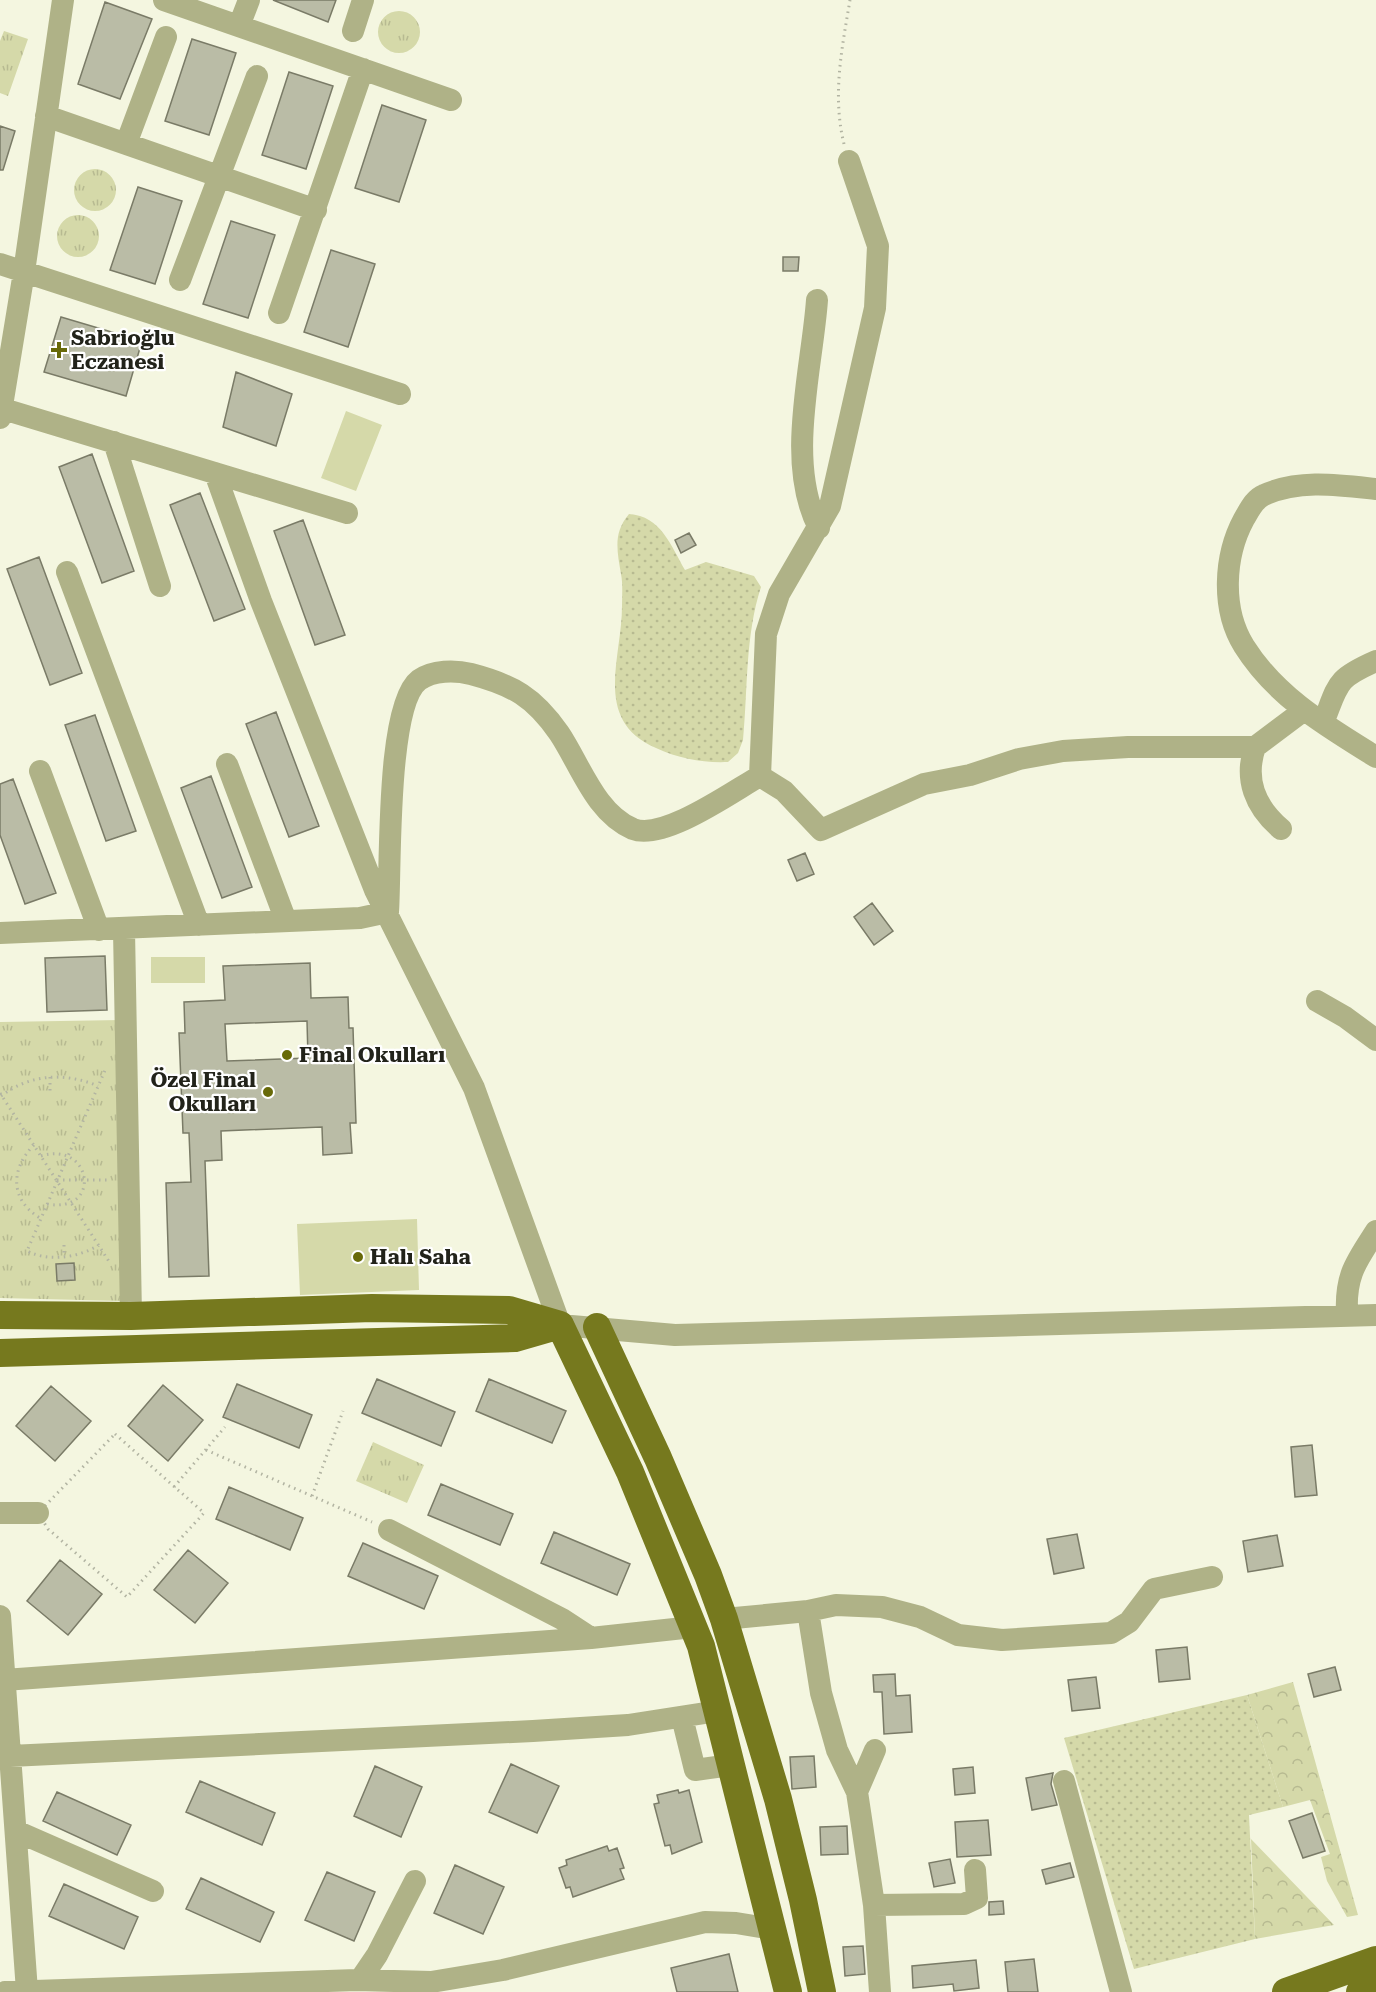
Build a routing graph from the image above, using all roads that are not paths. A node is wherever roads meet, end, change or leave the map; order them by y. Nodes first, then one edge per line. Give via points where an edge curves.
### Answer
1 (63, 0) edge
2 (164, 0) edge
3 (249, 0) edge
4 (363, 0) edge
5 (239, 26) junction
6 (353, 31) dead end
7 (166, 37) dead end
8 (363, 69) junction
9 (257, 76) dead end
10 (451, 100) dead end
11 (46, 116) junction
12 (126, 144) junction
13 (849, 161) road end
14 (220, 176) junction
15 (316, 210) junction
16 (0, 264) edge
17 (24, 272) junction
18 (180, 280) dead end
19 (817, 300) dead end
20 (279, 313) dead end
21 (400, 394) dead end
22 (0, 412) edge
23 (114, 442) junction
24 (215, 473) junction
25 (1376, 489) edge
26 (347, 513) dead end
27 (819, 528) junction
28 (67, 572) dead end
29 (160, 586) dead end
30 (1376, 661) edge
31 (1303, 711) junction
32 (1323, 723) junction
33 (1255, 747) junction
34 (1376, 757) edge
35 (227, 764) dead end
36 (40, 771) dead end
37 (760, 776) junction
38 (1281, 829) dead end
39 (388, 912) junction
40 (286, 921) junction
41 (200, 925) junction
42 (99, 930) junction
43 (124, 930) junction
44 (0, 933) edge
45 (1317, 1001) dead end
46 (1376, 1040) edge
47 (1376, 1231) edge
48 (1347, 1314) junction
49 (0, 1315) edge
50 (1376, 1315) edge
51 (131, 1316) junction
52 (560, 1324) junction
53 (597, 1327) junction
54 (0, 1353) edge
55 (0, 1513) edge
56 (38, 1513) road end
57 (389, 1530) road end
58 (1212, 1576) dead end
59 (808, 1611) junction
60 (0, 1616) edge
61 (724, 1619) junction
62 (693, 1627) junction
63 (591, 1638) junction
64 (4, 1680) junction
65 (718, 1711) junction
66 (682, 1717) junction
67 (875, 1750) dead end
68 (10, 1756) junction
69 (731, 1766) junction
70 (1064, 1781) dead end
71 (857, 1792) junction
72 (15, 1831) junction
73 (975, 1870) dead end
74 (415, 1881) dead end
75 (153, 1891) dead end
76 (874, 1905) junction
77 (772, 1929) junction
78 (1376, 1960) edge
79 (360, 1980) junction
80 (1376, 1986) edge
81 (218, 1988) edge
82 (395, 1988) edge
83 (16, 1991) edge
84 (788, 1992) edge
85 (822, 1992) edge
86 (880, 1992) edge
87 (1121, 1992) edge
88 (1286, 1992) edge
89 (1360, 1992) edge

1 - 11 street
2 - 5 street
3 - 5 street
4 - 6 street
5 - 8 street
7 - 12 street
8 - 10 street
8 - 15 street
9 - 14 street
11 - 12 street
11 - 17 street
12 - 14 street
13 - 27 street via 878,246 878,276 875,308 841,468 831,506
14 - 15 street
14 - 18 street
15 - 20 street
16 - 17 street
17 - 21 street
17 - 22 street
19 - 27 street via 802,451 810,512
22 - 23 street
23 - 24 street
23 - 29 street
24 - 26 street
24 - 39 street via 325,767 375,890
25 - 31 street via 1298,485 1275,490 1260,496 1236,536 1228,562 1228,586 1232,615 1243,644 1279,689
27 - 37 street via 779,594 766,634
28 - 41 street
30 - 32 street via 1349,672 1340,681
31 - 32 street
31 - 33 street
32 - 34 street
33 - 37 street via 1128,747 1019,759 970,775 924,784 821,830 784,791
33 - 38 street via 1250,761 1254,794
35 - 40 street
36 - 42 street
37 - 39 street via 672,825 634,830 599,800 535,702 515,688 489,679 459,671 437,673 418,681 407,698 399,733
39 - 40 street via 360,918
39 - 52 street via 474,1088
40 - 41 street
41 - 43 street
42 - 43 street
42 - 44 street
43 - 51 street
45 - 46 street
47 - 48 street via 1353,1265 1346,1295
48 - 50 street
48 - 53 street via 675,1335
49 - 51 main road
51 - 52 main road via 372,1308 509,1310
52 - 53 street
52 - 54 main road via 515,1338
52 - 62 main road via 630,1472
53 - 61 main road via 667,1479
55 - 56 street
57 - 63 street via 562,1618
58 - 59 street via 1154,1589 1129,1622 1111,1633 1002,1640 958,1635 920,1617 882,1607 836,1605
59 - 61 street
59 - 71 street via 820,1693 837,1750
60 - 64 street
61 - 85 main road via 778,1799
62 - 63 street
62 - 65 main road
63 - 64 street
64 - 68 street
65 - 66 street
65 - 69 main road
66 - 68 street via 533,1731
66 - 69 street via 695,1770
67 - 71 street
68 - 72 street
69 - 77 main road
70 - 87 street
71 - 76 street
72 - 75 street
72 - 83 street
73 - 76 street via 977,1899 964,1904
74 - 79 street
76 - 86 street
77 - 82 street via 705,1922 503,1970
77 - 84 main road
78 - 88 main road
79 - 81 street
79 - 82 street
80 - 89 main road
81 - 83 street

